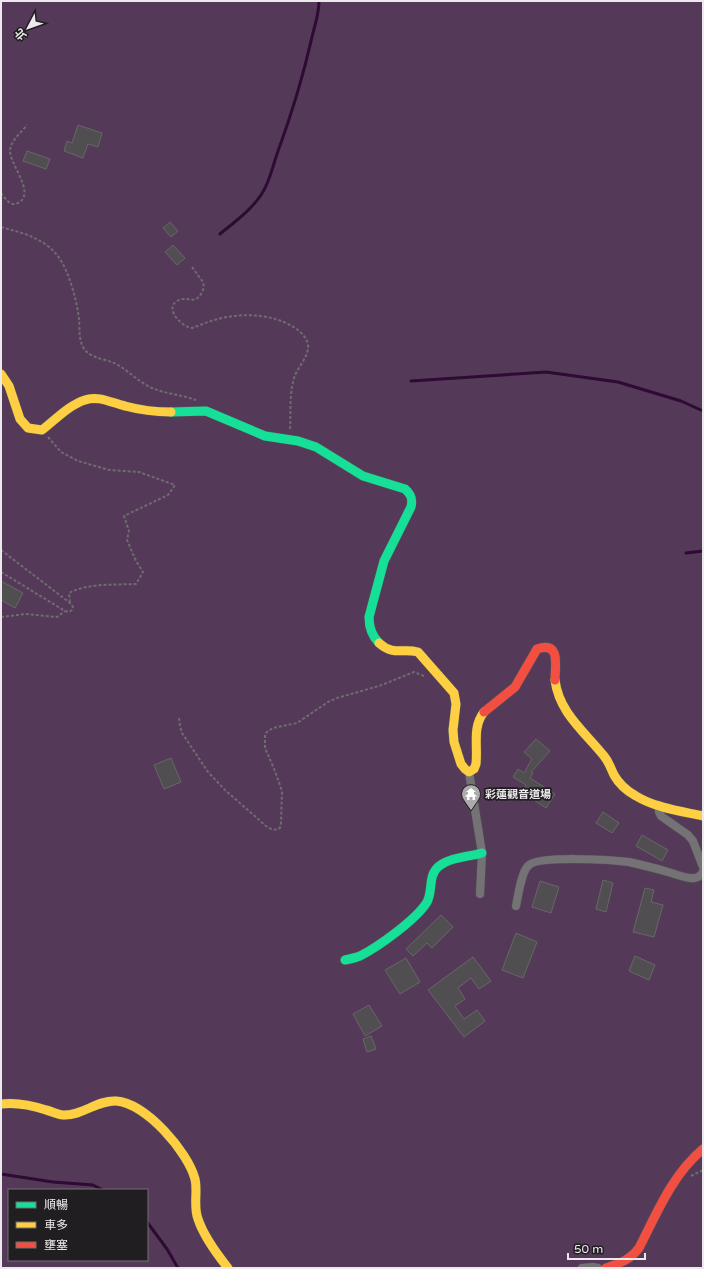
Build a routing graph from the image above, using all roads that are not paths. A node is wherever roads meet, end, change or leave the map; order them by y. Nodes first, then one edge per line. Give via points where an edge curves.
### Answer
1 (1, 374) edge
2 (469, 772) junction
3 (658, 805) junction
4 (703, 816) edge
5 (482, 853) junction
6 (703, 867) edge
7 (703, 872) edge
8 (480, 894) dead end
9 (516, 906) dead end
10 (346, 960) dead end
11 (1, 1104) edge
12 (703, 1149) edge
13 (228, 1268) edge
14 (582, 1268) edge
15 (598, 1268) edge
16 (606, 1268) edge

1 - 2 street via 9,386 20,418 28,428 42,430 78,404 95,398 137,409 206,411 265,436 316,447 363,476 405,490 411,496 412,502 380,571 368,623 370,631 384,647 418,652 454,692 458,710 454,724 454,747 464,770
2 - 3 street via 476,764 478,722 511,690 537,649 543,646 550,647 555,652 555,681 558,693 573,721 605,757 617,780 626,790 644,801
2 - 5 street
3 - 4 street
3 - 6 street via 661,816 688,835
5 - 8 street
5 - 10 street via 439,866 434,872 424,906 369,951
7 - 9 street via 697,878 690,878 628,862 578,859 534,861 527,866 524,873
11 - 13 street via 22,1104 70,1115 114,1101 129,1104 143,1111 162,1129 191,1168 196,1190 197,1218
12 - 16 street via 683,1168 633,1257
14 - 15 street

